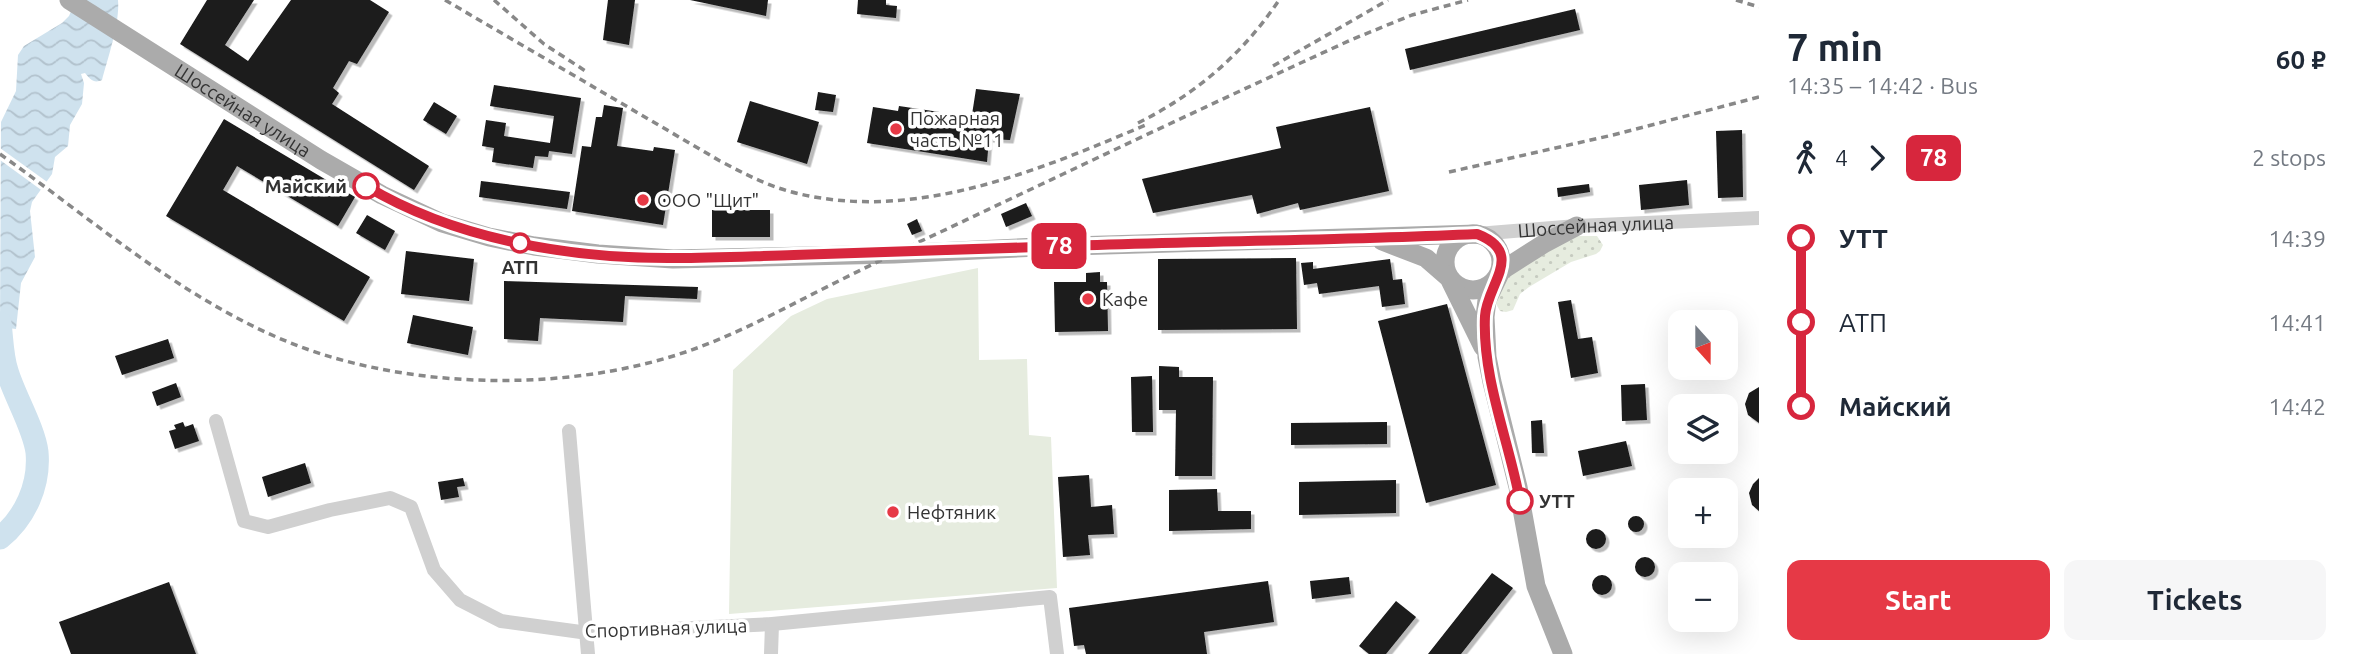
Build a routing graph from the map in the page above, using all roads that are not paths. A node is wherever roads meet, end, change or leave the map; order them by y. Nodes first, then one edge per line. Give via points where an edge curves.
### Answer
1 (70, 1) edge
2 (1759, 218) edge
3 (1577, 226) junction
4 (1477, 234) junction
5 (1374, 238) junction
6 (1502, 271) junction
7 (1449, 278) junction
8 (1487, 357) junction
9 (216, 421) dead end
10 (569, 431) dead end
11 (772, 624) junction
12 (587, 633) junction
13 (589, 654) edge
14 (771, 654) edge
15 (1057, 654) edge
16 (1563, 654) edge

1 - 5 main road, Шоссейная улица via 382,195 442,223 534,246 673,258
2 - 3 street, Шоссейная улица
3 - 4 street, Шоссейная улица
3 - 6 main road
4 - 5 main road, Шоссейная улица
4 - 6 main road via 1497,247
4 - 7 main road via 1455,240 1447,250 1444,262
5 - 7 main road via 1426,258
6 - 7 main road via 1475,290 1464,289
6 - 8 main road via 1487,300
7 - 8 main road
8 - 16 main road via 1536,586
9 - 12 street, Спортивная улица via 244,521 268,527 390,498 411,507 434,570 460,600 500,621
10 - 12 street
11 - 12 street, Спортивная улица
11 - 14 street
11 - 15 street, Спортивная улица via 1049,597
12 - 13 street

